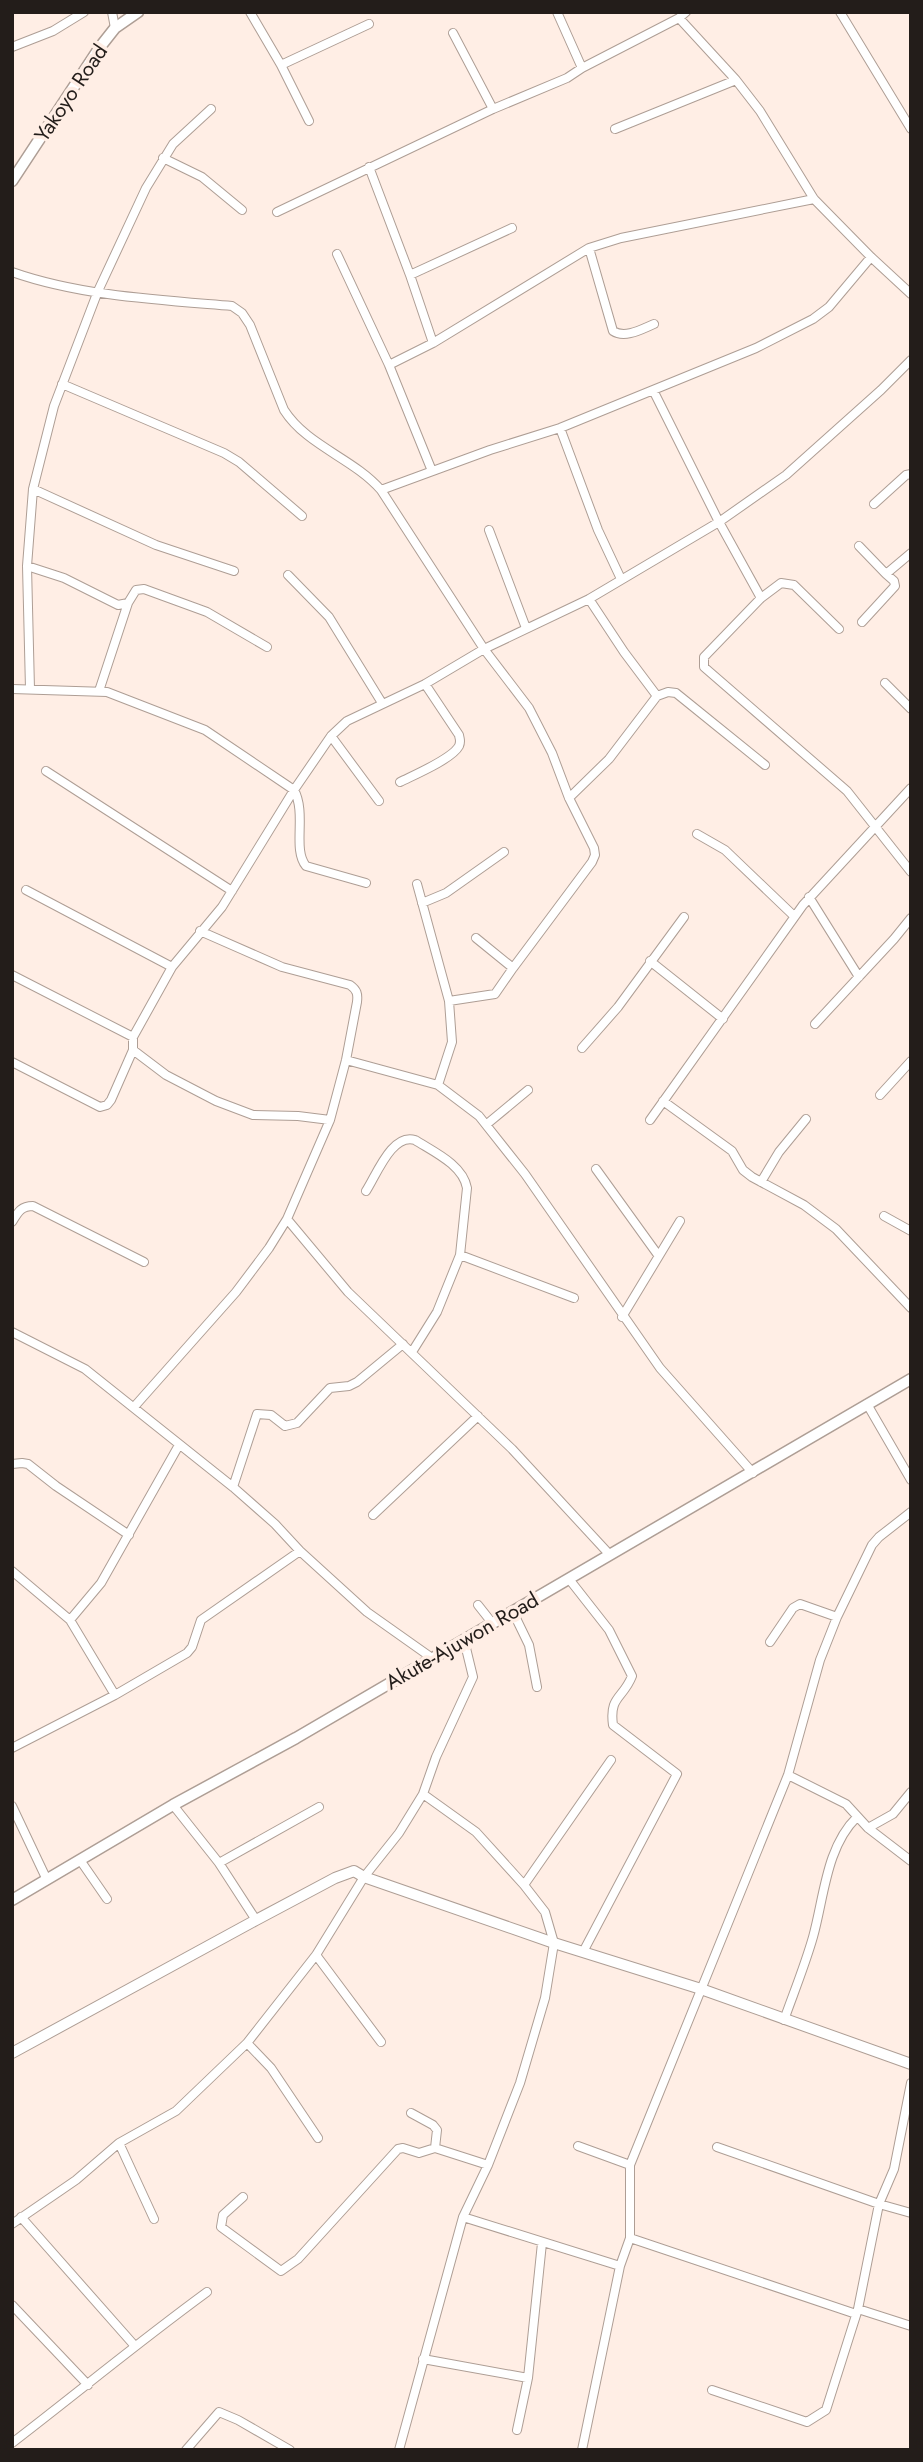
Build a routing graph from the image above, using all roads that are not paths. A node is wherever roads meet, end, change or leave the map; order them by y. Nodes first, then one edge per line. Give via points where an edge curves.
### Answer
1 (84, 12) edge
2 (112, 12) edge
3 (138, 12) edge
4 (250, 12) edge
5 (557, 12) edge
6 (840, 12) edge
7 (683, 15) edge
8 (369, 24) dead end
9 (116, 28) junction
10 (453, 33) dead end
11 (12, 47) edge
12 (281, 65) junction
13 (582, 68) junction
14 (737, 80) junction
15 (211, 109) dead end
16 (493, 109) junction
17 (309, 121) dead end
18 (910, 125) edge
19 (615, 129) dead end
20 (163, 158) junction
21 (369, 167) junction
22 (12, 181) edge
23 (814, 199) junction
24 (242, 210) dead end
25 (277, 212) dead end
26 (513, 228) dead end
27 (589, 248) junction
28 (337, 254) dead end
29 (871, 257) junction
30 (12, 272) edge
31 (410, 275) junction
32 (97, 291) junction
33 (911, 293) edge
34 (654, 324) dead end
35 (433, 343) junction
36 (911, 359) edge
37 (389, 365) junction
38 (62, 384) junction
39 (653, 390) junction
40 (560, 428) junction
41 (432, 471) junction
42 (911, 474) edge
43 (33, 489) junction
44 (381, 490) junction
45 (874, 504) dead end
46 (302, 516) dead end
47 (719, 522) junction
48 (489, 530) dead end
49 (859, 546) dead end
50 (911, 553) edge
51 (27, 566) junction
52 (234, 571) dead end
53 (886, 574) junction
54 (288, 575) dead end
55 (621, 579) junction
56 (761, 598) junction
57 (589, 599) junction
58 (128, 603) junction
59 (862, 622) dead end
60 (526, 628) junction
61 (838, 629) dead end
62 (267, 647) dead end
63 (484, 649) junction
64 (884, 683) dead end
65 (425, 684) junction
66 (12, 689) edge
67 (30, 689) junction
68 (99, 691) junction
69 (657, 696) junction
70 (382, 703) junction
71 (911, 709) edge
72 (331, 736) junction
73 (765, 765) dead end
74 (46, 771) dead end
75 (400, 782) dead end
76 (911, 788) edge
77 (294, 790) junction
78 (569, 798) junction
79 (379, 801) dead end
80 (876, 826) junction
81 (697, 834) dead end
82 (504, 852) dead end
83 (911, 872) edge
84 (366, 883) dead end
85 (417, 884) dead end
86 (26, 890) dead end
87 (232, 891) junction
88 (809, 897) junction
89 (422, 903) junction
90 (794, 916) junction
91 (684, 917) dead end
92 (911, 918) edge
93 (200, 931) junction
94 (476, 937) dead end
95 (650, 961) junction
96 (172, 967) junction
97 (513, 968) junction
98 (12, 975) edge
99 (859, 977) junction
100 (449, 1001) junction
101 (723, 1019) junction
102 (816, 1024) dead end
103 (134, 1037) junction
104 (582, 1048) dead end
105 (134, 1050) junction
106 (346, 1060) junction
107 (911, 1061) edge
108 (12, 1062) edge
109 (438, 1085) junction
110 (528, 1090) dead end
111 (880, 1095) dead end
112 (663, 1101) junction
113 (806, 1119) dead end
114 (330, 1120) junction
115 (650, 1120) dead end
116 (487, 1124) junction
117 (596, 1169) dead end
118 (761, 1182) junction
119 (366, 1191) dead end
120 (884, 1216) dead end
121 (288, 1219) junction
122 (680, 1221) dead end
123 (12, 1222) edge
124 (911, 1231) edge
125 (460, 1255) junction
126 (658, 1255) junction
127 (144, 1262) dead end
128 (574, 1298) dead end
129 (911, 1308) edge
130 (622, 1317) junction
131 (12, 1332) edge
132 (403, 1344) junction
133 (412, 1352) junction
134 (911, 1379) edge
135 (867, 1404) junction
136 (134, 1407) junction
137 (478, 1416) junction
138 (179, 1445) junction
139 (12, 1464) edge
140 (753, 1473) junction
141 (911, 1480) edge
142 (233, 1487) junction
143 (911, 1512) edge
144 (373, 1515) dead end
145 (129, 1535) junction
146 (300, 1550) junction
147 (610, 1555) junction
148 (12, 1571) edge
149 (569, 1579) junction
150 (478, 1605) dead end
151 (513, 1612) junction
152 (837, 1617) junction
153 (70, 1620) junction
154 (493, 1624) junction
155 (464, 1640) junction
156 (771, 1642) dead end
157 (432, 1658) junction
158 (537, 1687) dead end
159 (115, 1695) junction
160 (12, 1748) edge
161 (611, 1760) dead end
162 (788, 1775) junction
163 (911, 1792) edge
164 (423, 1794) junction
165 (173, 1805) junction
166 (12, 1806) edge
167 (318, 1807) dead end
168 (857, 1817) junction
169 (868, 1828) junction
170 (80, 1860) junction
171 (911, 1861) edge
172 (219, 1863) junction
173 (364, 1877) junction
174 (47, 1880) junction
175 (524, 1885) junction
176 (107, 1899) dead end
177 (12, 1900) edge
178 (256, 1920) junction
179 (554, 1943) junction
180 (583, 1952) junction
181 (316, 1955) junction
182 (701, 1989) junction
183 (784, 2020) junction
184 (382, 2042) dead end
185 (247, 2043) junction
186 (12, 2053) edge
187 (911, 2064) edge
188 (911, 2083) edge
189 (411, 2113) dead end
190 (318, 2138) dead end
191 (119, 2143) junction
192 (578, 2146) dead end
193 (717, 2147) dead end
194 (435, 2148) junction
195 (488, 2165) junction
196 (630, 2165) junction
197 (243, 2197) dead end
198 (879, 2204) junction
199 (911, 2213) edge
200 (21, 2217) junction
201 (463, 2217) junction
202 (154, 2219) dead end
203 (12, 2224) edge
204 (629, 2238) junction
205 (541, 2243) junction
206 (620, 2266) junction
207 (207, 2292) dead end
208 (12, 2305) edge
209 (857, 2312) junction
210 (911, 2326) edge
211 (134, 2345) junction
212 (423, 2359) junction
213 (528, 2378) junction
214 (88, 2385) junction
215 (712, 2390) dead end
216 (517, 2430) dead end
217 (12, 2442) edge
218 (186, 2450) edge
219 (290, 2450) edge
220 (399, 2450) edge
221 (582, 2450) edge

1 - 11 street via 53,31
2 - 9 street
3 - 9 main road, Yakoyo Road
4 - 12 street
5 - 13 street
6 - 18 street
7 - 13 street
7 - 14 street
8 - 12 street
9 - 22 main road, Yakoyo Road via 83,70
10 - 16 street
12 - 17 street
13 - 16 street
14 - 19 street
14 - 23 street
15 - 20 street
16 - 21 street
20 - 24 street via 202,177
20 - 32 street
21 - 25 street
21 - 31 street
23 - 27 street
23 - 29 street
26 - 31 street
27 - 34 street via 613,331 627,334
27 - 35 street
28 - 37 street
29 - 33 street
29 - 39 street via 813,319 757,348
30 - 32 street via 40,282
31 - 35 street
32 - 38 street
32 - 44 street via 232,306 242,313 290,421 370,477
35 - 37 street
36 - 47 street via 786,475
37 - 41 street
38 - 43 street
38 - 46 street via 224,453
39 - 40 street
39 - 47 street
40 - 41 street
40 - 55 street
41 - 44 street
42 - 45 street
43 - 51 street
43 - 52 street via 156,545
44 - 63 street
47 - 55 street
47 - 56 street
48 - 60 street
49 - 53 street
50 - 53 street
51 - 58 street via 118,604
51 - 67 street
53 - 59 street via 895,586
54 - 70 street via 329,617
55 - 57 street
56 - 61 street via 781,583 794,585
56 - 80 street via 704,657 704,667 847,791
57 - 60 street
57 - 69 street
58 - 62 street via 136,590 144,590 207,612
58 - 68 street
60 - 63 street
63 - 65 street
63 - 78 street via 529,708
64 - 71 street
65 - 70 street
65 - 75 street via 461,742 446,757
66 - 67 street
67 - 68 street
68 - 77 street via 205,730
69 - 73 street via 676,693
69 - 78 street via 608,759
70 - 72 street via 346,721
72 - 77 street
72 - 79 street
74 - 87 street
76 - 80 street
77 - 84 street via 301,802 303,863
77 - 87 street
78 - 97 street via 595,855
80 - 83 street
80 - 88 street
81 - 90 street via 725,850
82 - 89 street via 446,893
85 - 89 street
86 - 96 street
87 - 93 street
88 - 90 street
88 - 99 street
89 - 100 street
90 - 101 street
91 - 95 street
92 - 99 street
93 - 96 street
93 - 106 street via 282,967 355,989 358,995
94 - 97 street
95 - 101 street
95 - 104 street
96 - 103 street
97 - 100 street via 495,994
98 - 103 street
99 - 102 street
100 - 109 street via 452,1042
101 - 112 street
103 - 105 street
105 - 108 street via 111,1100 100,1107
105 - 114 street via 166,1076 253,1115
106 - 109 street
106 - 114 street
107 - 111 street
109 - 116 street
110 - 116 street
112 - 115 street
112 - 118 street via 732,1151 743,1170
113 - 118 street
114 - 121 street
116 - 130 street
117 - 126 street
118 - 129 street via 836,1229
119 - 125 street via 393,1147 400,1140 415,1140 461,1173 467,1188
120 - 124 street
121 - 132 street via 348,1292
121 - 136 street via 236,1292
122 - 126 street
123 - 127 street via 20,1210 33,1206
125 - 128 street
125 - 133 street via 437,1312
126 - 130 street
130 - 140 street via 660,1368
131 - 136 street via 85,1369
132 - 133 street
132 - 142 street via 358,1382 330,1388 296,1423 285,1426 271,1415 257,1414
133 - 137 street
134 - 135 main road, Akute-Ajuwon Road
135 - 140 main road, Akute-Ajuwon Road
135 - 141 street
136 - 138 street
137 - 144 street
137 - 147 street
138 - 142 street
138 - 145 street
139 - 145 street via 28,1464
140 - 147 main road, Akute-Ajuwon Road
142 - 146 street
143 - 152 street via 872,1545
145 - 153 street via 101,1583
146 - 157 street via 367,1612
146 - 159 street via 201,1620 187,1653
147 - 149 main road, Akute-Ajuwon Road
148 - 153 street
149 - 151 main road, Akute-Ajuwon Road
149 - 180 street via 609,1630 632,1676 613,1703 613,1725 677,1774
150 - 154 street
151 - 154 main road, Akute-Ajuwon Road
151 - 158 street via 529,1644
152 - 156 street via 797,1605
152 - 162 street via 820,1660
153 - 159 street
154 - 155 main road, Akute-Ajuwon Road
155 - 157 main road, Akute-Ajuwon Road
155 - 164 street via 473,1676
157 - 165 main road, Akute-Ajuwon Road
159 - 160 street
161 - 175 street
162 - 168 street via 846,1804
162 - 182 street
163 - 169 street via 893,1814
164 - 173 street
164 - 175 street via 476,1832
165 - 170 main road, Akute-Ajuwon Road
165 - 172 street
166 - 174 street
167 - 172 street
168 - 169 street
168 - 183 street via 836,1852
169 - 171 street
170 - 174 main road, Akute-Ajuwon Road
170 - 176 street
172 - 178 street
173 - 178 street via 354,1871 344,1874
173 - 179 street
173 - 181 street
174 - 177 main road, Akute-Ajuwon Road
175 - 179 street via 545,1912
178 - 186 street
179 - 180 street
179 - 195 street via 545,1998 520,2083
180 - 182 street
181 - 184 street
181 - 185 street
182 - 183 street
182 - 196 street
183 - 187 street
185 - 190 street via 271,2068
185 - 191 street via 176,2110
188 - 198 street via 894,2169
189 - 194 street via 437,2130
191 - 200 street via 76,2180
191 - 202 street
192 - 196 street
193 - 198 street
194 - 195 street
194 - 197 street via 394,2152 281,2272 221,2227 223,2215
195 - 201 street
196 - 204 street
198 - 199 street
198 - 209 street
200 - 203 street
200 - 211 street
201 - 205 street
201 - 212 street
204 - 206 street
204 - 209 street
205 - 206 street
205 - 213 street
206 - 221 street
207 - 211 street
208 - 214 street
209 - 210 street
209 - 215 street via 826,2410 807,2422
211 - 214 street
212 - 213 street
212 - 220 street
213 - 216 street
214 - 217 street
218 - 219 street via 219,2412

